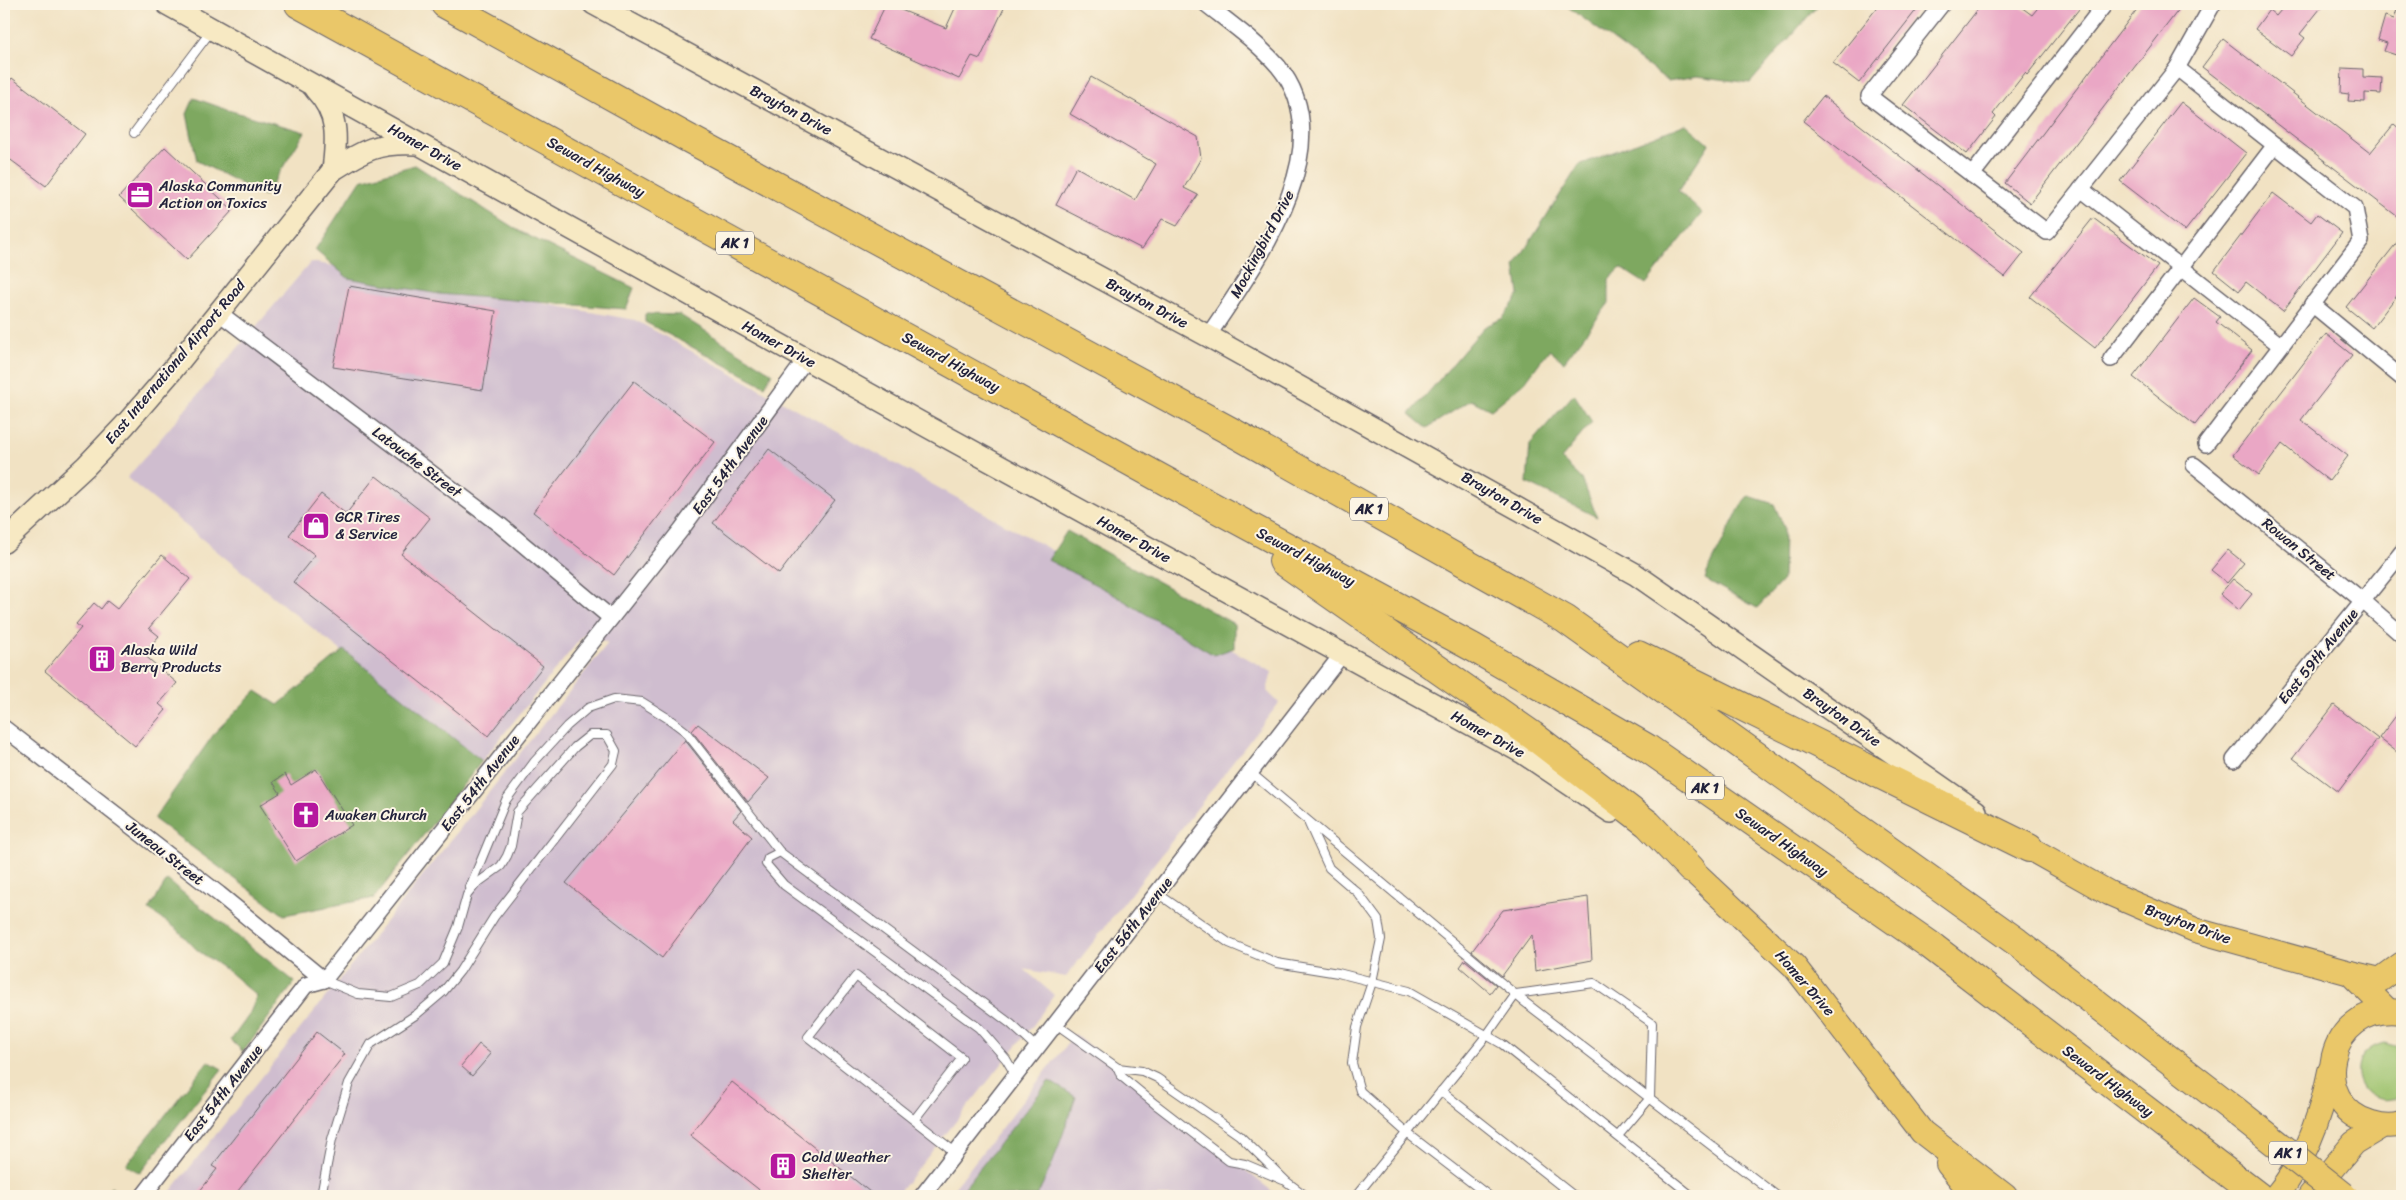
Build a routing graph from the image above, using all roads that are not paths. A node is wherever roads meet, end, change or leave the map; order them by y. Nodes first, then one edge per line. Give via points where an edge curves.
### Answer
1 (167, 4) edge
2 (299, 4) edge
3 (445, 4) edge
4 (594, 4) edge
5 (1206, 4) edge
6 (1942, 4) edge
7 (2105, 4) edge
8 (2213, 4) edge
9 (212, 29) junction
10 (2177, 68) junction
11 (308, 83) junction
12 (134, 134) dead end
13 (420, 145) junction
14 (2275, 145) junction
15 (333, 170) junction
16 (1972, 174) junction
17 (2081, 189) junction
18 (2182, 268) junction
19 (2312, 304) junction
20 (218, 312) junction
21 (1208, 336) junction
22 (2280, 345) junction
23 (806, 359) junction
24 (2111, 359) dead end
25 (2402, 378) edge
26 (2206, 444) dead end
27 (2194, 465) dead end
28 (1171, 484) junction
29 (4, 542) edge
30 (2402, 552) edge
31 (2363, 601) junction
32 (611, 618) junction
33 (1565, 618) junction
34 (2402, 635) edge
35 (1343, 653) junction
36 (4, 728) edge
37 (2234, 760) dead end
38 (1250, 772) junction
39 (1307, 821) junction
40 (2029, 848) junction
41 (780, 852) junction
42 (1692, 869) junction
43 (1157, 893) junction
44 (467, 895) junction
45 (2402, 964) edge
46 (2350, 973) junction
47 (324, 980) junction
48 (1372, 982) junction
49 (1516, 994) junction
50 (2398, 1011) edge
51 (1056, 1024) junction
52 (1487, 1035) junction
53 (1037, 1048) junction
54 (2334, 1052) junction
55 (1118, 1068) junction
56 (1016, 1076) junction
57 (1442, 1091) junction
58 (1650, 1098) junction
59 (914, 1120) junction
60 (2392, 1125) edge
61 (1922, 1132) junction
62 (1407, 1133) junction
63 (1618, 1136) junction
64 (956, 1153) junction
65 (1287, 1182) junction
66 (143, 1196) edge
67 (321, 1196) edge
68 (922, 1196) edge
69 (1306, 1196) edge
70 (1356, 1196) edge
71 (1489, 1196) edge
72 (1574, 1196) edge
73 (1692, 1196) edge
74 (1777, 1196) edge
75 (1974, 1196) edge
76 (2005, 1196) edge
77 (2258, 1196) edge
78 (2276, 1196) edge
79 (2310, 1196) edge
80 (2343, 1196) edge

1 - 9 main road, Homer Drive
2 - 28 highway, Seward Highway / AK 1
3 - 33 highway, AK 1 via 686,138 1234,433
4 - 21 main road, Brayton Drive
5 - 21 street, Mockingbird Drive via 1279,67 1293,94 1301,120 1302,150 1298,176 1283,212 1252,270
6 - 16 street via 1869,96
7 - 16 street
8 - 10 street
9 - 11 main road, Homer Drive
9 - 12 lane
10 - 14 street
10 - 17 street
11 - 13 main road, Homer Drive
11 - 15 main road via 326,100 334,119 336,146
13 - 15 main road, East International Airport Road via 386,144 362,152
13 - 23 main road, Homer Drive
14 - 18 street
14 - 19 street via 2355,208 2362,241
15 - 20 main road, East International Airport Road
16 - 17 street via 2046,232
17 - 18 street
18 - 22 street
18 - 24 street
19 - 22 street
19 - 25 street
20 - 29 main road, East International Airport Road via 125,425
20 - 32 street, Latouche Street via 500,525
21 - 40 main road, Brayton Drive via 1635,574
22 - 26 street
23 - 32 street, East 54th Avenue via 682,530
23 - 35 main road, Homer Drive
27 - 31 street, Rowan Street
28 - 42 highway via 1532,735 1648,824
28 - 77 highway, Seward Highway / AK 1 via 1474,648 1647,748 1930,945
30 - 31 street, East 59th Avenue
31 - 34 street, Rowan Street
31 - 37 street, East 59th Avenue
32 - 47 street, East 54th Avenue
33 - 40 highway
33 - 80 highway, AK 1, bridge via 2017,942
35 - 38 street, East 56th Avenue
35 - 42 main road, Homer Drive via 1523,753
36 - 47 street, Juneau Street via 219,894
38 - 39 lane
38 - 43 street, East 56th Avenue
39 - 48 lane via 1329,868 1358,893 1378,920 1381,940
39 - 49 lane
40 - 46 main road, Brayton Drive via 2110,893 2195,930
41 - 44 lane via 685,731 642,702 614,699 588,708 567,726 524,776 506,800
41 - 53 lane via 1011,1024
41 - 56 lane via 768,858 766,864 784,885 980,1028
42 - 61 main road, Homer Drive via 1794,966
43 - 48 lane via 1229,943 1277,964 1338,973
43 - 51 street, East 56th Avenue
44 - 47 lane via 443,964 420,985 391,997 358,994
44 - 67 lane via 476,884 501,866 511,846 517,812 554,769 590,735 607,735 616,751 613,764 494,917 460,971 443,992 417,1014 371,1044 349,1083 332,1139
45 - 46 main road via 2380,980
46 - 50 main road, Brayton Drive
47 - 66 street, East 54th Avenue via 306,985
48 - 52 lane via 1409,991
48 - 62 lane via 1357,1027 1352,1064 1360,1091
49 - 52 lane
49 - 58 lane
49 - 58 lane via 1594,983 1652,1023
50 - 54 main road via 2370,1014 2354,1022
51 - 53 street, East 56th Avenue
51 - 55 lane
52 - 57 lane
52 - 63 lane
53 - 56 street, East 56th Avenue
54 - 60 main road via 2334,1086 2341,1100 2352,1113 2366,1121
54 - 78 main road via 2324,1100 2308,1145
55 - 65 lane via 1142,1071 1158,1078 1239,1135
55 - 65 lane via 1121,1076 1229,1161 1245,1164
56 - 64 street, East 56th Avenue
57 - 62 lane
57 - 72 lane
58 - 63 lane
58 - 74 lane
59 - 59 lane via 808,1036 856,976 962,1058
59 - 64 lane
60 - 79 main road via 2354,1143
61 - 75 main road
61 - 76 main road, Homer Drive
62 - 70 lane
62 - 71 lane
63 - 73 lane
64 - 68 street, East 56th Avenue
65 - 69 lane

